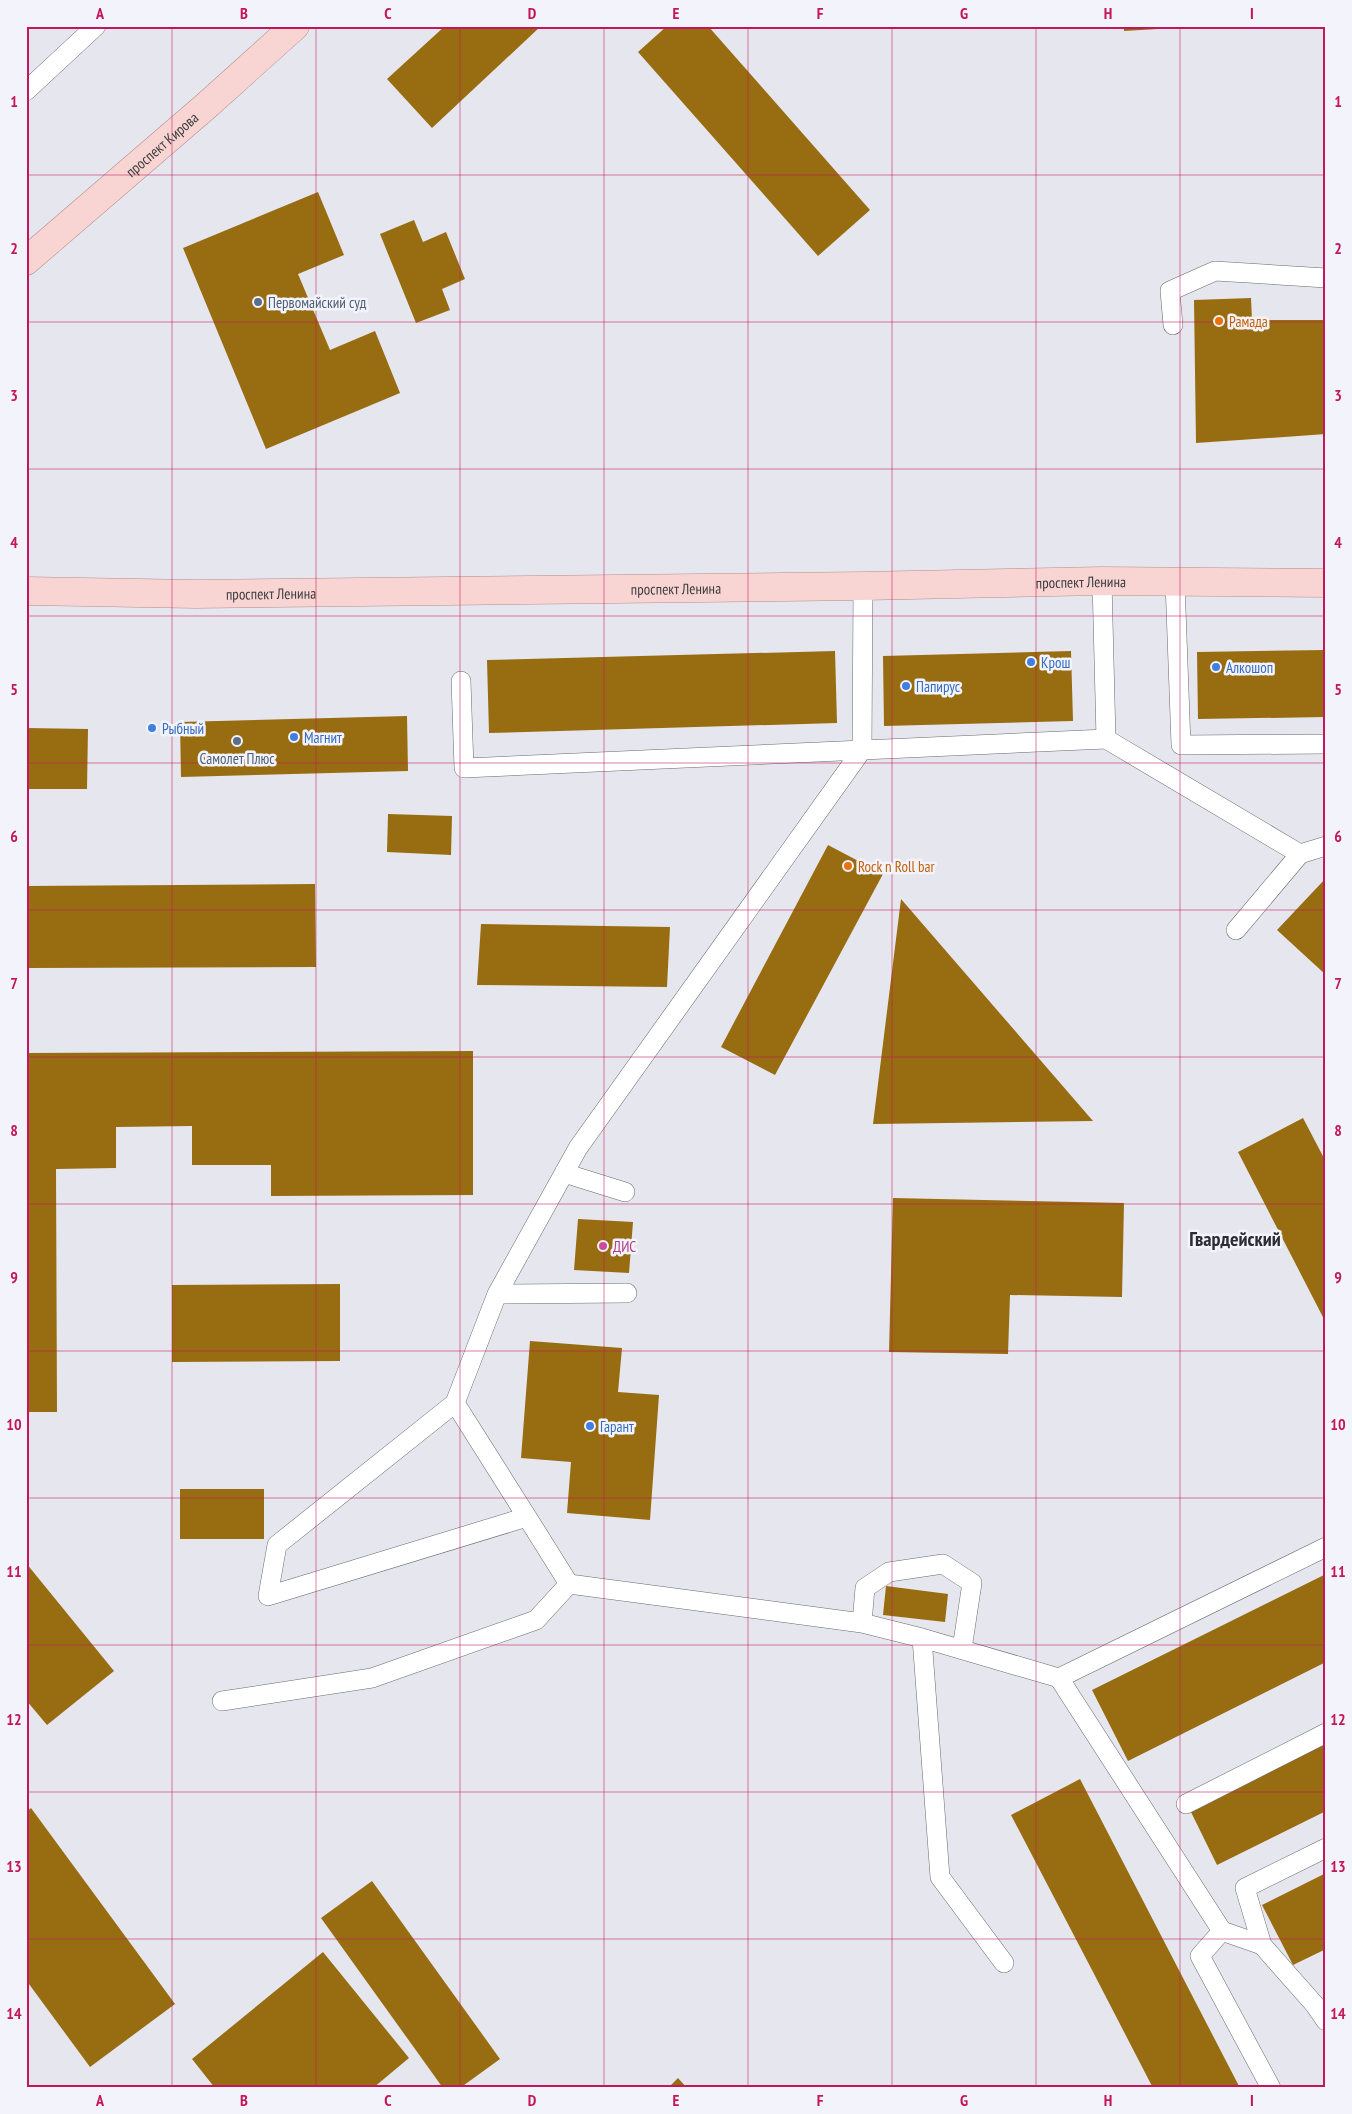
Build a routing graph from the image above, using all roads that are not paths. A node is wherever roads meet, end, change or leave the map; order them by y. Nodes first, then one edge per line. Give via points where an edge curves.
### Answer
1 (96, 26) edge
2 (295, 26) edge
3 (26, 92) edge
4 (26, 261) edge
5 (1326, 278) edge
6 (1173, 325) dead end
7 (1102, 581) junction
8 (1175, 582) junction
9 (1326, 583) edge
10 (863, 586) junction
11 (26, 591) edge
12 (461, 681) dead end
13 (1106, 739) junction
14 (1326, 744) edge
15 (862, 750) junction
16 (1326, 846) edge
17 (1300, 854) junction
18 (1236, 930) dead end
19 (564, 1172) junction
20 (625, 1192) dead end
21 (627, 1293) dead end
22 (497, 1294) junction
23 (455, 1403) junction
24 (527, 1517) junction
25 (1326, 1547) edge
26 (569, 1584) junction
27 (862, 1623) junction
28 (922, 1638) junction
29 (962, 1649) junction
30 (1059, 1678) junction
31 (222, 1701) dead end
32 (1326, 1733) edge
33 (1186, 1804) dead end
34 (1326, 1848) edge
35 (1222, 1931) junction
36 (1262, 1945) junction
37 (1004, 1963) dead end
38 (1320, 2002) edge
39 (1326, 2021) edge
40 (1271, 2088) edge

1 - 3 lane
2 - 4 main road, проспект Кирова
5 - 6 lane via 1215,271 1170,292
7 - 8 main road, проспект Ленина
7 - 10 main road, проспект Ленина
7 - 13 lane
8 - 9 main road, проспект Ленина
8 - 14 lane via 1181,745
10 - 11 main road, проспект Ленина via 196,594
10 - 15 lane
12 - 15 lane via 464,768
13 - 15 lane
13 - 17 lane
15 - 19 lane
16 - 17 lane
17 - 18 lane
19 - 20 lane
19 - 22 lane
21 - 22 lane
22 - 23 lane
23 - 24 lane
23 - 24 lane via 277,1545 268,1596
24 - 26 lane
25 - 30 lane
26 - 27 lane
26 - 31 lane via 536,1620 372,1678
27 - 28 lane
27 - 29 lane via 865,1588 889,1572 943,1564 972,1584
28 - 29 lane
28 - 37 lane via 940,1877
29 - 30 lane
30 - 35 lane
32 - 33 lane
34 - 36 lane via 1245,1888
35 - 36 lane
35 - 40 lane via 1200,1956
36 - 38 lane
38 - 39 lane

